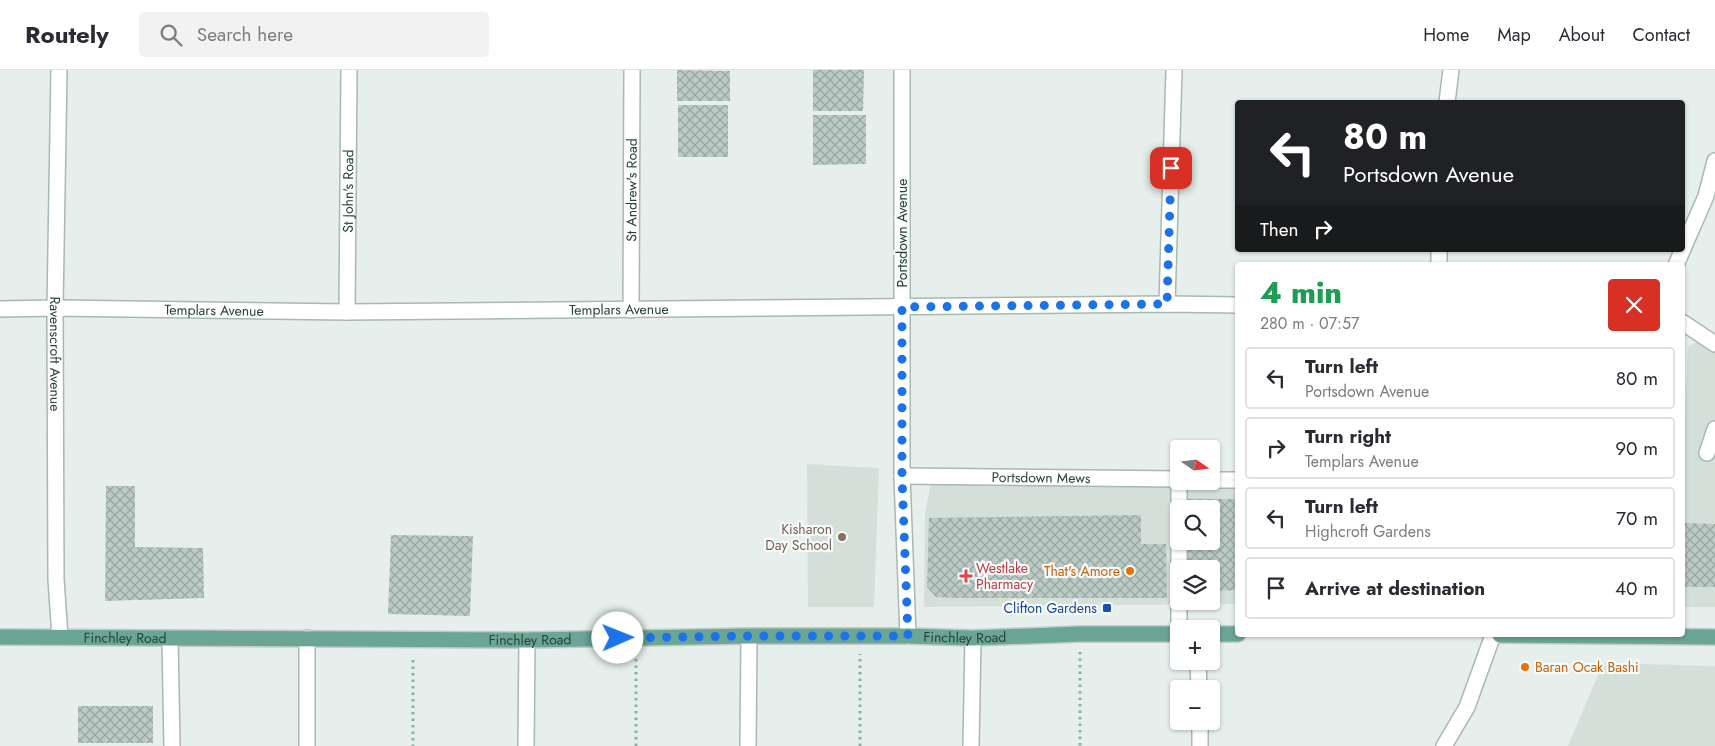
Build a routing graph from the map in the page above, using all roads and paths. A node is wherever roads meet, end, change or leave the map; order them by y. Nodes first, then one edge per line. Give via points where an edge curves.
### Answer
1 (59, 70) edge
2 (349, 70) edge
3 (632, 70) edge
4 (902, 70) edge
5 (1174, 70) edge
6 (1452, 70) edge
7 (1447, 100) edge
8 (1715, 161) edge
9 (1685, 244) edge
10 (1167, 304) junction
11 (1235, 305) edge
12 (902, 307) junction
13 (55, 308) junction
14 (0, 309) edge
15 (631, 310) junction
16 (347, 312) junction
17 (1685, 324) edge
18 (1715, 344) edge
19 (1715, 429) edge
20 (1707, 453) dead end
21 (902, 476) junction
22 (1170, 480) edge
23 (1220, 480) edge
24 (1235, 480) edge
25 (1080, 634) junction
26 (1170, 634) edge
27 (1220, 634) edge
28 (1235, 634) edge
29 (748, 636) junction
30 (860, 636) junction
31 (908, 636) junction
32 (0, 637) edge
33 (60, 637) junction
34 (1492, 637) edge
35 (1685, 637) edge
36 (1715, 637) edge
37 (170, 638) junction
38 (307, 638) junction
39 (636, 638) junction
40 (973, 638) junction
41 (413, 639) junction
42 (527, 640) junction
43 (1200, 730) edge
44 (172, 746) edge
45 (307, 746) edge
46 (413, 746) edge
47 (526, 746) edge
48 (636, 746) edge
49 (748, 746) edge
50 (860, 746) edge
51 (972, 746) edge
52 (1080, 746) edge
53 (1200, 746) edge
54 (1444, 746) edge

1 - 13 street, Ravenscroft Avenue
2 - 16 street, St John's Road
3 - 15 street, St Andrew's Road
4 - 12 street, Portsdown Avenue
5 - 10 street
6 - 7 street
8 - 9 street via 1706,196
10 - 11 street, Templars Avenue
10 - 12 street, Templars Avenue
12 - 15 street, Templars Avenue
12 - 21 street, Portsdown Avenue
13 - 14 street, Templars Avenue
13 - 16 street, Templars Avenue
13 - 33 street, Ravenscroft Avenue via 56,579
15 - 16 street, Templars Avenue
17 - 18 street
19 - 20 street
21 - 22 street, Portsdown Mews
21 - 31 street, Portsdown Avenue
23 - 24 street
25 - 26 main road, Finchley Road
25 - 40 main road, Finchley Road
25 - 52 path
27 - 28 main road
29 - 30 main road, Finchley Road
29 - 39 main road, Finchley Road
29 - 49 street
30 - 31 main road, Finchley Road
30 - 50 path
31 - 40 main road, Finchley Road
32 - 33 main road, Finchley Road
33 - 37 main road, Finchley Road
34 - 54 street via 1467,707
35 - 36 main road
37 - 38 main road, Finchley Road
37 - 44 street
38 - 41 main road, Finchley Road
38 - 45 street
39 - 42 main road, Finchley Road
39 - 48 path
40 - 51 street
41 - 42 main road, Finchley Road
41 - 46 path
42 - 47 street
43 - 53 street

